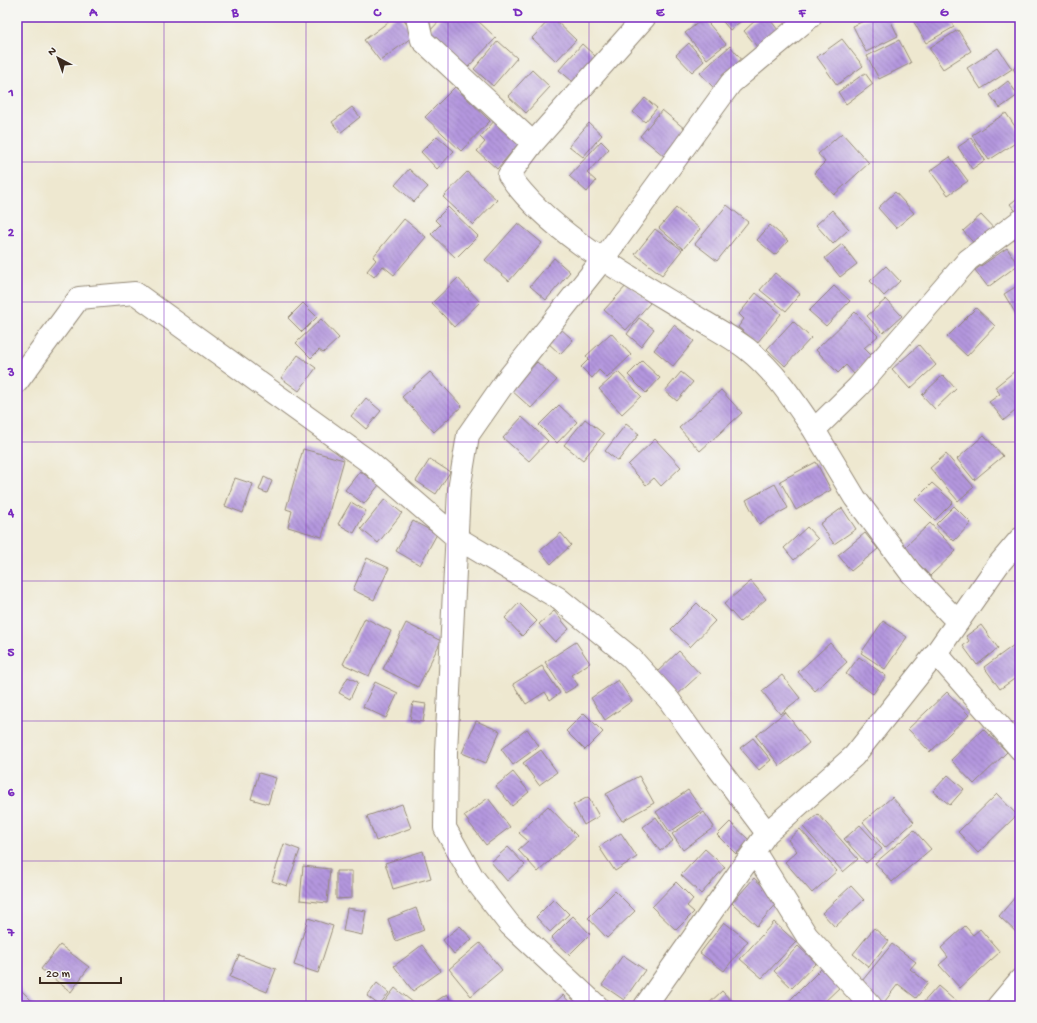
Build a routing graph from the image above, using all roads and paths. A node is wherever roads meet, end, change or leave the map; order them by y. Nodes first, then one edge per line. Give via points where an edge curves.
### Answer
1 (417, 17) edge
2 (645, 17) edge
3 (810, 17) edge
4 (533, 143) junction
5 (1020, 221) edge
6 (603, 259) junction
7 (17, 382) edge
8 (814, 430) junction
9 (456, 538) junction
10 (1020, 539) edge
11 (958, 622) junction
12 (936, 653) junction
13 (1020, 749) edge
14 (767, 833) junction
15 (754, 851) junction
16 (1020, 980) edge
17 (597, 1006) edge
18 (645, 1006) edge
19 (872, 1006) edge
20 (998, 1006) edge

1 - 4 street via 422,40
2 - 4 street
3 - 6 street via 731,83
4 - 6 street via 509,175 522,194 541,214
5 - 8 street via 968,260 858,388
6 - 8 street via 747,348 777,379
6 - 9 street via 505,382 468,435 459,490
7 - 9 street via 79,298 135,293 368,461
8 - 11 street via 860,504 911,573
9 - 14 street via 558,598 630,657 669,700
9 - 17 street via 445,828 472,876 510,925
10 - 11 street via 998,565
11 - 12 street
12 - 13 street
12 - 14 street via 854,756
14 - 15 street
15 - 18 street
15 - 19 street via 807,936
16 - 20 street

